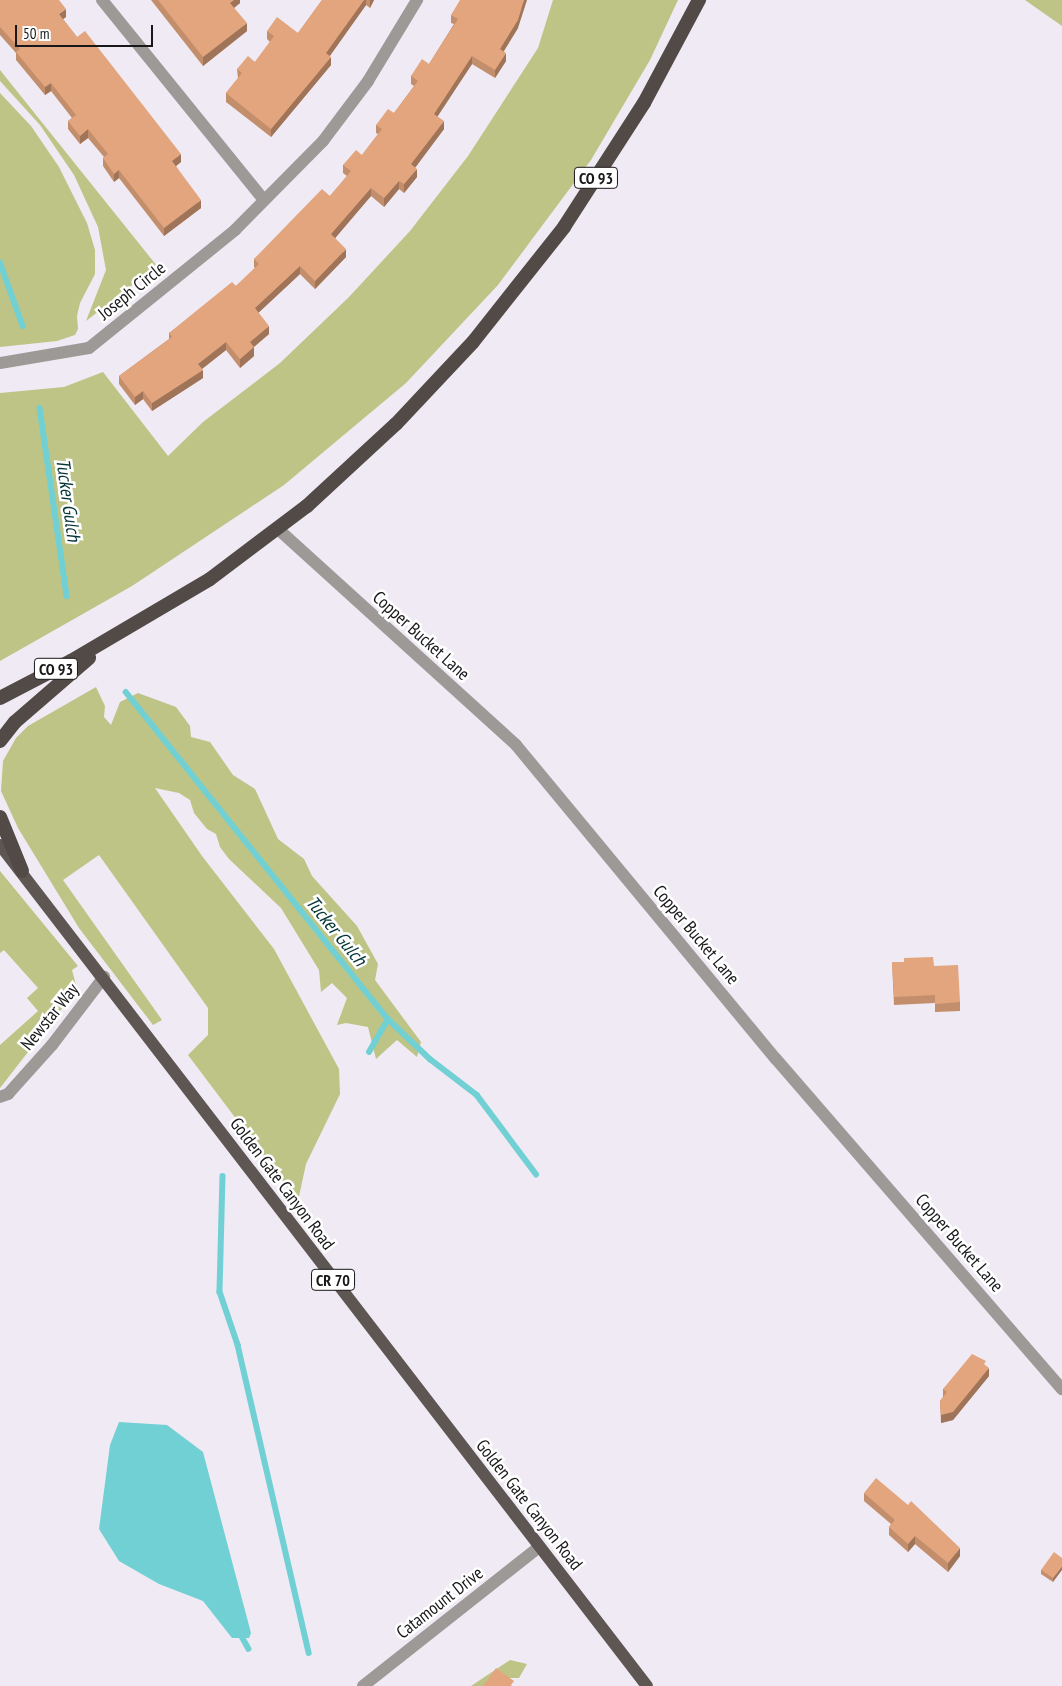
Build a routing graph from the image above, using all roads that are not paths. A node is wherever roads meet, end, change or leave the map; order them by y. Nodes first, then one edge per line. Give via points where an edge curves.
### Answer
1 (102, 0) edge
2 (417, 0) edge
3 (699, 0) edge
4 (264, 200) junction
5 (0, 363) edge
6 (278, 529) junction
7 (112, 638) junction
8 (0, 698) edge
9 (0, 741) edge
10 (0, 817) edge
11 (0, 845) edge
12 (22, 871) junction
13 (104, 977) junction
14 (0, 1097) edge
15 (1062, 1389) edge
16 (539, 1547) junction
17 (362, 1686) edge
18 (647, 1686) edge

1 - 4 street
2 - 4 street, Joseph Circle via 368,81 340,119
3 - 6 highway, CO 93 via 644,103 564,227 513,294 396,424
4 - 5 street, Joseph Circle via 234,230 90,348
6 - 7 highway, CO 93 via 210,579
6 - 15 street, Copper Bucket Lane via 516,746 776,1059
7 - 8 highway, CO 93
7 - 9 highway via 15,722
10 - 12 highway
11 - 12 main road, Golden Gate Canyon Road / CR 70
12 - 13 main road, Golden Gate Canyon Road / CR 70
13 - 14 street, Newstar Way via 52,1045 8,1094
13 - 16 main road, Golden Gate Canyon Road / CR 70 via 276,1207
16 - 17 street, Catamount Drive
16 - 18 main road, Golden Gate Canyon Road / CR 70

